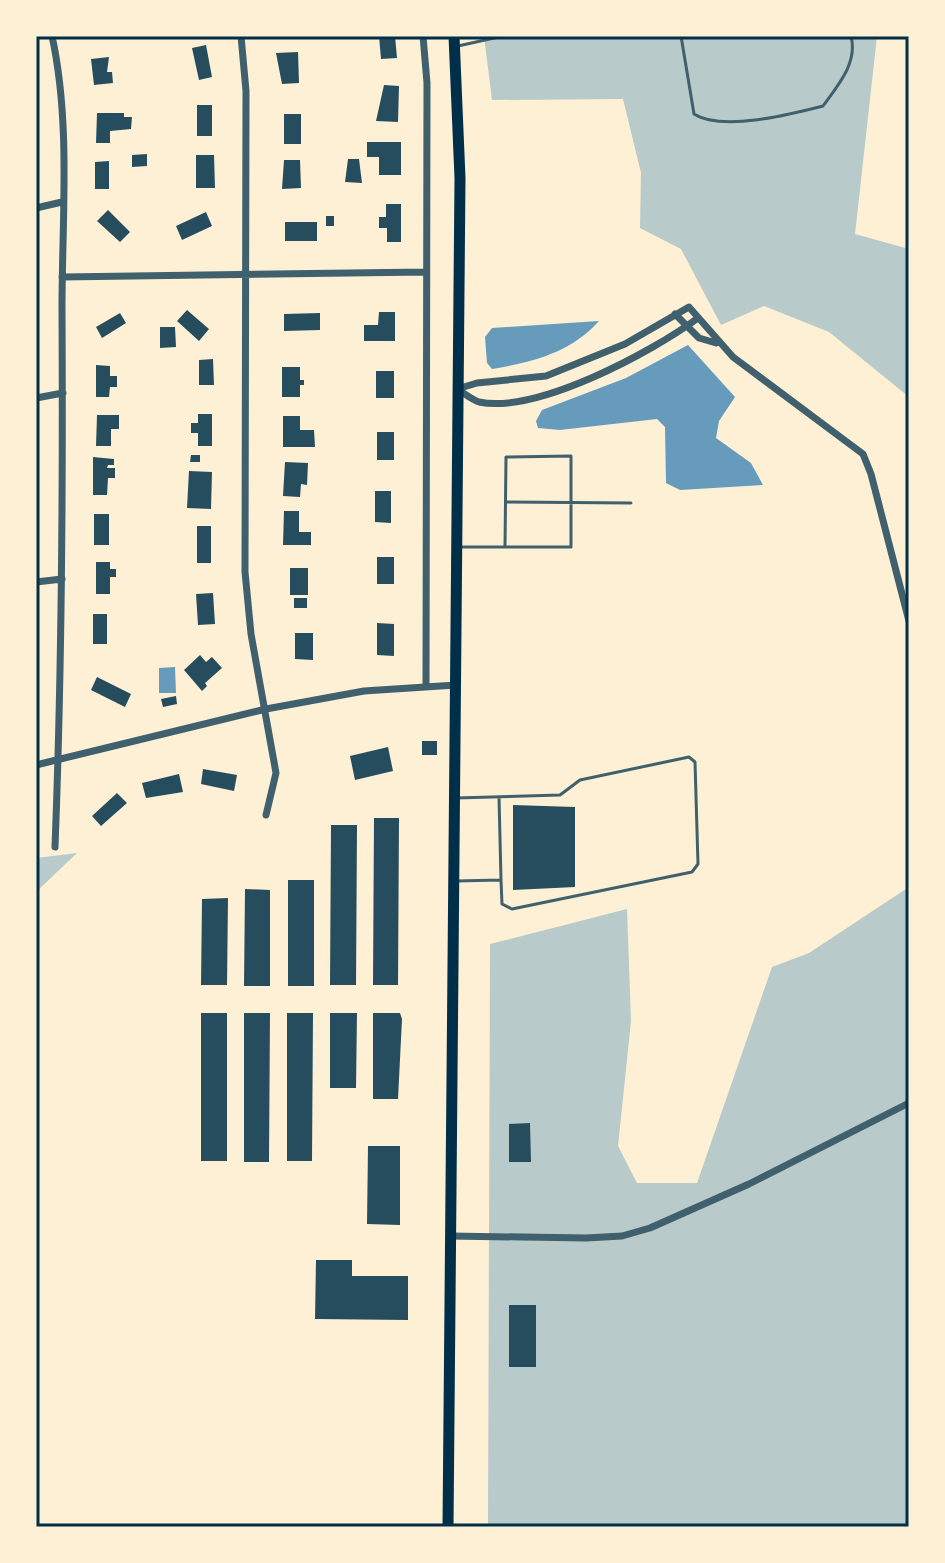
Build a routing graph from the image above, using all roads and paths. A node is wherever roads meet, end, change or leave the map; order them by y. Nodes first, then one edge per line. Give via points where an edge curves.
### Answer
1 (52, 36) edge
2 (241, 36) edge
3 (423, 36) edge
4 (503, 36) edge
5 (681, 36) edge
6 (851, 36) edge
7 (454, 41) edge
8 (62, 202) junction
9 (36, 208) edge
10 (425, 272) junction
11 (246, 275) junction
12 (62, 277) junction
13 (675, 314) junction
14 (698, 318) junction
15 (686, 326) junction
16 (718, 344) junction
17 (457, 389) junction
18 (63, 393) junction
19 (36, 398) edge
20 (506, 502) junction
21 (571, 502) junction
22 (631, 503) dead end
23 (457, 547) junction
24 (505, 547) junction
25 (62, 579) junction
26 (36, 582) edge
27 (909, 621) edge
28 (456, 685) junction
29 (426, 687) junction
30 (266, 709) junction
31 (58, 762) junction
32 (36, 765) edge
33 (499, 797) junction
34 (454, 798) junction
35 (266, 815) dead end
36 (55, 847) dead end
37 (501, 880) junction
38 (452, 881) junction
39 (909, 1103) edge
40 (450, 1236) junction
41 (448, 1527) edge

1 - 8 street via 61,87
2 - 11 street
3 - 10 street
4 - 7 lane
5 - 6 lane via 694,114 703,120 755,119 823,106 852,57
7 - 17 highway via 460,178
8 - 9 street
8 - 12 street
10 - 11 street
10 - 29 street
11 - 12 street
11 - 30 street via 245,572
12 - 18 street
13 - 14 street via 689,307
13 - 15 street
13 - 17 street via 625,344 546,376
14 - 15 street
14 - 16 street
15 - 16 street via 699,338
15 - 17 street via 643,355 528,400 478,402
16 - 27 street via 863,454
17 - 23 highway
18 - 19 street
18 - 25 street
20 - 21 lane
20 - 21 lane via 506,457 571,456
20 - 24 lane
21 - 22 lane
21 - 24 lane via 571,547
23 - 24 lane
23 - 28 highway
25 - 26 street
25 - 31 street
28 - 29 street
28 - 34 highway
29 - 30 street via 364,691
30 - 31 street
30 - 35 street via 276,773
31 - 32 street
31 - 36 street
33 - 34 lane
33 - 37 lane
33 - 37 lane via 560,795 580,780 689,757 695,762 698,864 692,872 512,909 502,904
34 - 38 highway
37 - 38 lane
38 - 40 highway
39 - 40 street via 650,1228 586,1238
40 - 41 highway

